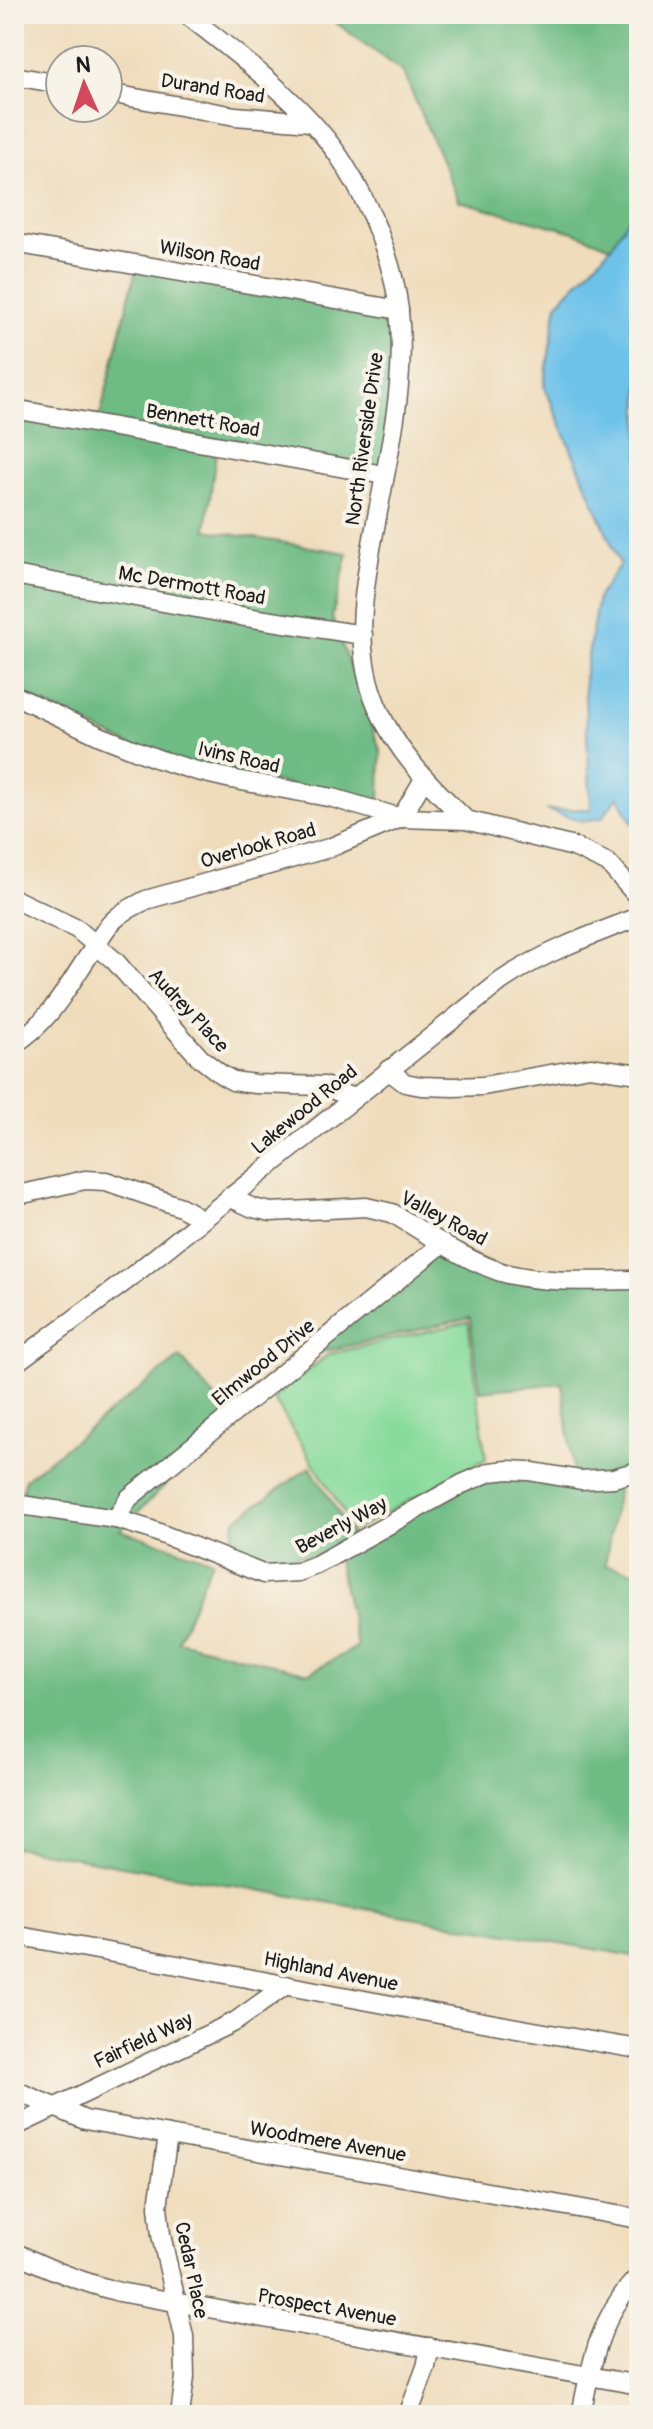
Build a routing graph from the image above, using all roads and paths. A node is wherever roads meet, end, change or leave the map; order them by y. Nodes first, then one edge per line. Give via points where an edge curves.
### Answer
1 (186, 14) edge
2 (14, 76) edge
3 (44, 81) edge
4 (124, 96) edge
5 (311, 122) junction
6 (14, 243) edge
7 (399, 310) junction
8 (14, 409) edge
9 (384, 475) junction
10 (14, 575) edge
11 (363, 635) junction
12 (14, 695) edge
13 (424, 779) junction
14 (401, 818) junction
15 (466, 820) junction
16 (639, 898) edge
17 (14, 899) edge
18 (639, 917) edge
19 (96, 945) junction
20 (14, 1044) edge
21 (388, 1070) junction
22 (639, 1074) edge
23 (353, 1098) junction
24 (14, 1196) edge
25 (229, 1197) junction
26 (201, 1219) junction
27 (443, 1243) junction
28 (639, 1280) edge
29 (14, 1364) edge
30 (639, 1471) edge
31 (14, 1504) edge
32 (116, 1519) junction
33 (14, 1935) edge
34 (286, 1985) junction
35 (639, 2049) edge
36 (14, 2090) edge
37 (55, 2107) junction
38 (14, 2127) edge
39 (168, 2135) junction
40 (639, 2219) edge
41 (14, 2252) edge
42 (639, 2276) edge
43 (178, 2302) junction
44 (430, 2347) junction
45 (589, 2376) junction
46 (639, 2385) edge
47 (180, 2415) edge
48 (408, 2415) edge
49 (581, 2415) edge

1 - 5 street, North Riverside Drive
2 - 3 street
4 - 5 street, Durand Road via 235,116
5 - 7 street, North Riverside Drive via 342,160 372,216
6 - 7 street, Wilson Road
7 - 9 street, North Riverside Drive via 400,367
8 - 9 street, Bennett Road
9 - 11 street, North Riverside Drive via 361,611
10 - 11 street, Mc Dermott Road
11 - 13 street, North Riverside Drive via 365,669 376,704 391,736
12 - 14 street, Ivins Road via 158,759
13 - 14 street
13 - 15 street, North Riverside Drive
14 - 15 street, Ivins Road
14 - 19 street, Overlook Road via 329,848 146,900 112,921
15 - 16 street, Ivins Road via 593,855 608,863
17 - 19 street, Audrey Place via 77,929
18 - 21 street, Lakewood Road via 523,966
19 - 20 street, Overlook Road via 58,1005
19 - 23 street, Audrey Place via 222,1075 255,1084 324,1086
21 - 22 street via 405,1083 453,1087 590,1067
21 - 23 street, Lakewood Road
23 - 25 street, Lakewood Road
24 - 26 street via 95,1179 181,1207
25 - 26 street, Lakewood Road
25 - 27 street, Valley Road via 271,1212 378,1208
26 - 29 street, Lakewood Road
27 - 28 street, Valley Road via 507,1274
27 - 32 street, Elmwood Drive via 129,1498
30 - 32 street, Beverly Way via 581,1480 528,1471 490,1472 316,1565 277,1575 257,1573
31 - 32 street, Beverly Way
33 - 34 street, Highland Avenue
34 - 35 street, Highland Avenue
34 - 37 street, Fairfield Way via 236,2021
36 - 37 street, Woodmere Avenue
37 - 38 street, Fairfield Way
37 - 39 street, Woodmere Avenue via 85,2120
39 - 40 street, Woodmere Avenue
39 - 43 street, Cedar Place via 158,2206
41 - 43 street, Prospect Avenue via 76,2281
42 - 45 street via 609,2314
43 - 44 street, Prospect Avenue
43 - 47 street, Cedar Place via 185,2353
44 - 45 street, Prospect Avenue
44 - 48 street
45 - 46 street, Prospect Avenue
45 - 49 street

